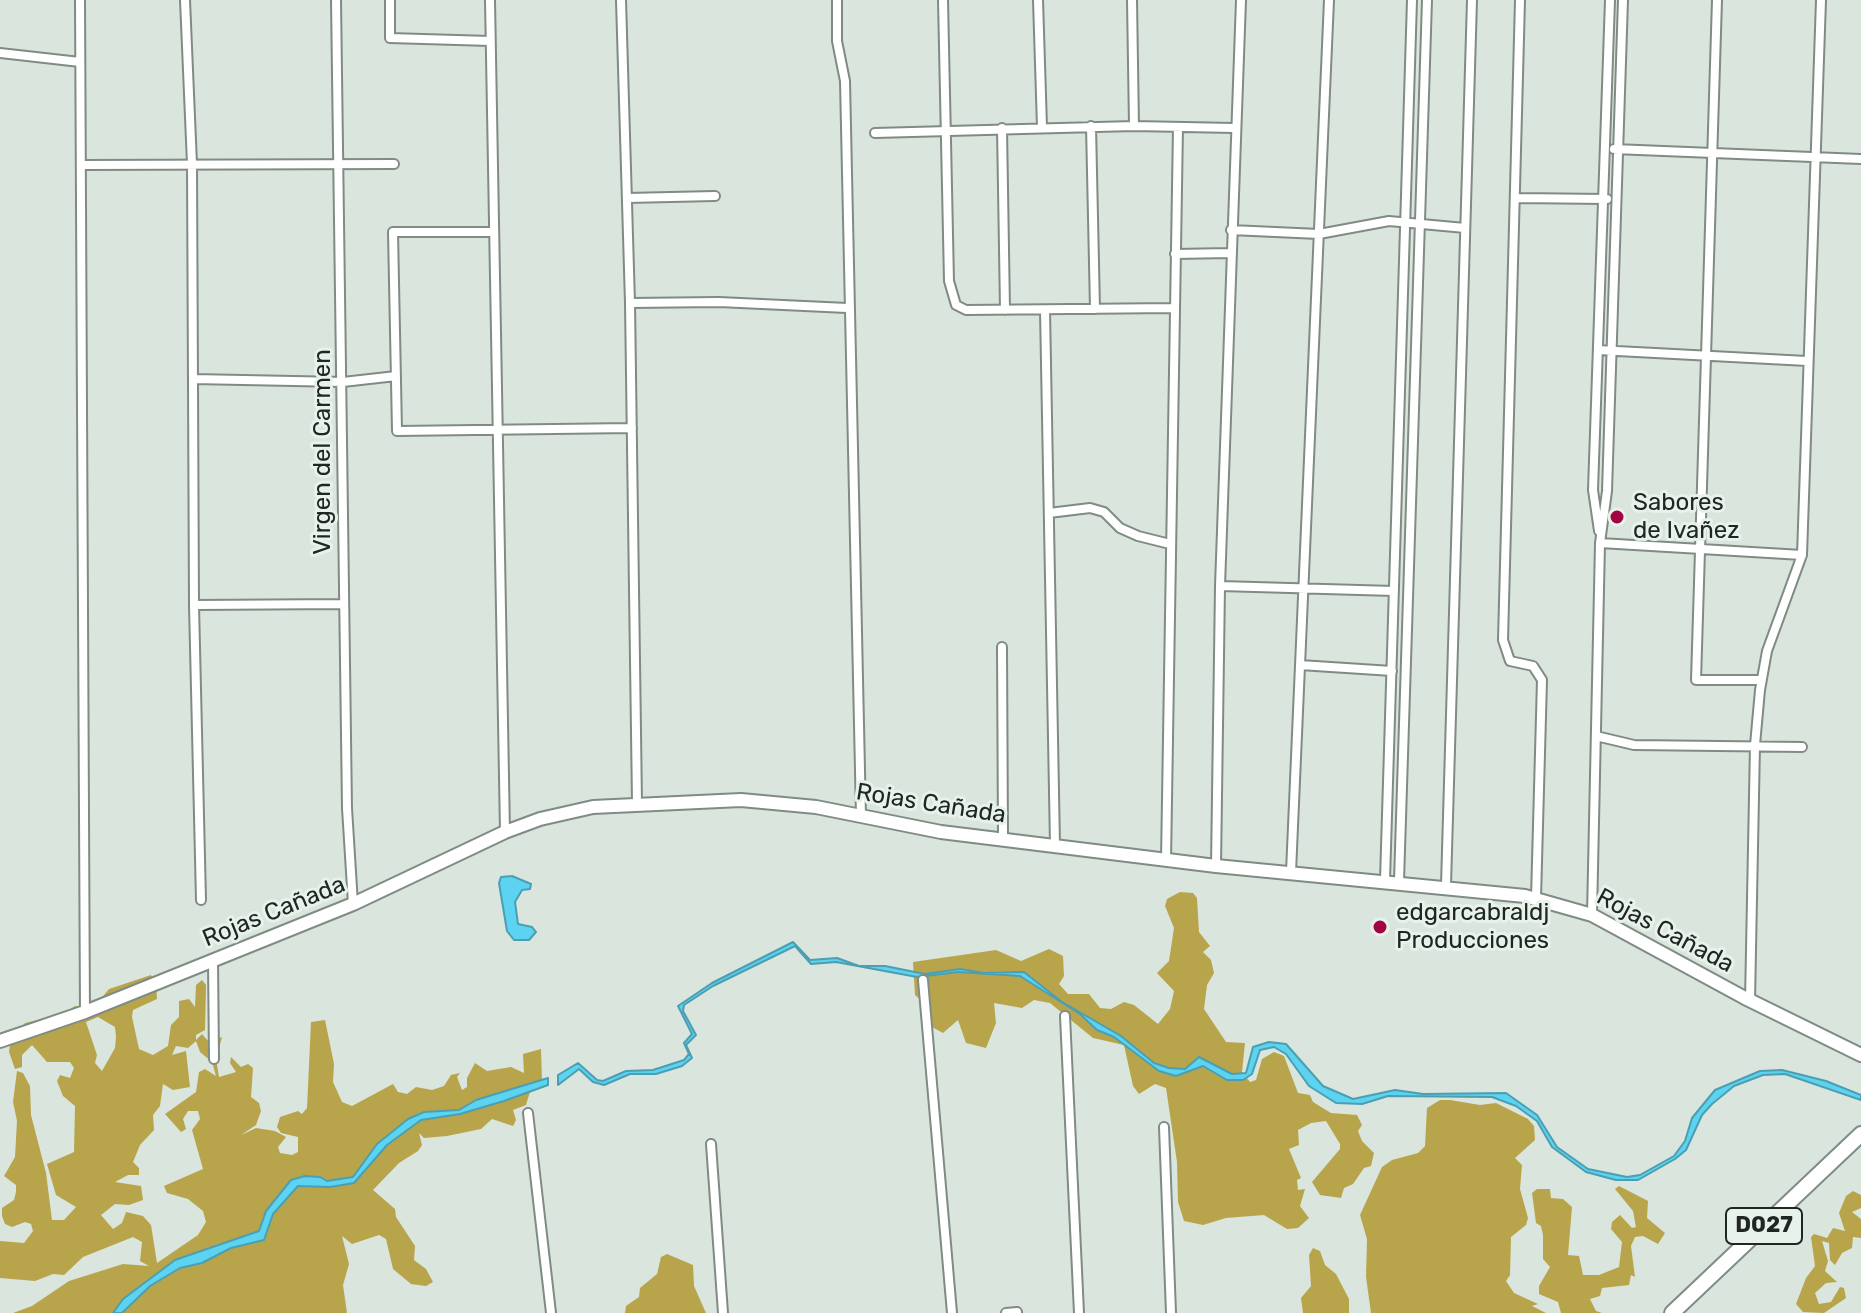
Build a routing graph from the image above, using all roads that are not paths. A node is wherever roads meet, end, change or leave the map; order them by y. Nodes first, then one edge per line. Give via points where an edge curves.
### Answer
1 (80, 0) edge
2 (185, 0) edge
3 (336, 0) edge
4 (390, 0) edge
5 (490, 0) edge
6 (621, 0) edge
7 (837, 0) edge
8 (943, 0) edge
9 (1038, 0) edge
10 (1132, 0) edge
11 (1241, 0) edge
12 (1329, 0) edge
13 (1412, 0) edge
14 (1427, 0) edge
15 (1472, 0) edge
16 (1520, 0) edge
17 (1610, 0) edge
18 (1623, 0) edge
19 (1717, 0) edge
20 (1821, 0) edge
21 (490, 41) junction
22 (0, 53) edge
23 (80, 62) junction
24 (1091, 126) junction
25 (1134, 126) junction
26 (1042, 127) junction
27 (1178, 127) junction
28 (1002, 128) junction
29 (1234, 128) junction
30 (948, 129) junction
31 (875, 133) dead end
32 (1605, 149) junction
33 (1618, 149) junction
34 (1714, 151) junction
35 (1815, 155) junction
36 (1861, 159) edge
37 (192, 164) junction
38 (339, 164) junction
39 (394, 164) dead end
40 (81, 165) junction
41 (715, 196) dead end
42 (627, 198) junction
43 (1516, 198) junction
44 (1603, 199) junction
45 (1616, 200) junction
46 (1405, 223) junction
47 (1420, 224) junction
48 (1465, 228) junction
49 (1231, 230) junction
50 (492, 232) junction
51 (1319, 234) junction
52 (1230, 253) junction
53 (1175, 254) junction
54 (630, 303) junction
55 (847, 308) junction
56 (1174, 308) junction
57 (1095, 309) junction
58 (1005, 310) junction
59 (1045, 310) junction
60 (1598, 350) junction
61 (1612, 350) junction
62 (1707, 354) junction
63 (1807, 361) junction
64 (396, 376) junction
65 (193, 379) junction
66 (343, 382) junction
67 (632, 428) junction
68 (498, 431) junction
69 (1049, 513) junction
70 (1600, 543) junction
71 (1170, 544) junction
72 (1701, 550) junction
73 (1802, 555) junction
74 (1220, 586) junction
75 (1304, 588) junction
76 (1394, 591) junction
77 (344, 604) junction
78 (194, 605) junction
79 (1002, 647) dead end
80 (1300, 665) junction
81 (1392, 671) junction
82 (1761, 680) junction
83 (1596, 736) junction
84 (1755, 745) junction
85 (1802, 747) dead end
86 (637, 803) junction
87 (861, 816) junction
88 (505, 832) junction
89 (1003, 839) junction
90 (1055, 845) junction
91 (1166, 860) junction
92 (1216, 866) junction
93 (1291, 872) junction
94 (1385, 880) junction
95 (1399, 881) junction
96 (1446, 885) junction
97 (1536, 898) junction
98 (201, 900) dead end
99 (353, 904) junction
100 (1592, 915) junction
101 (213, 961) junction
102 (923, 980) dead end
103 (1750, 1001) junction
104 (85, 1012) junction
105 (1065, 1016) dead end
106 (0, 1041) edge
107 (1861, 1055) edge
108 (214, 1059) dead end
109 (528, 1113) dead end
110 (1164, 1127) dead end
111 (1860, 1137) edge
112 (711, 1144) dead end
113 (1017, 1312) edge
114 (551, 1313) edge
115 (723, 1313) edge
116 (952, 1313) edge
117 (1006, 1313) edge
118 (1079, 1313) edge
119 (1171, 1313) edge
120 (1672, 1313) edge

1 - 23 street
2 - 37 street
3 - 38 street, Virgen del Carmen
4 - 21 street via 390,38
5 - 21 street
6 - 42 street
7 - 55 street via 837,41 845,81
8 - 30 street
9 - 26 street
10 - 25 street
11 - 29 street
12 - 51 street
13 - 46 street
14 - 47 street
15 - 48 street
16 - 43 street
17 - 32 street
18 - 33 street
19 - 34 street
20 - 35 street
21 - 50 street
22 - 23 street
23 - 40 street
24 - 25 street
24 - 26 street
24 - 57 street
25 - 27 street
26 - 28 street
27 - 29 street
27 - 53 street
28 - 30 street
28 - 58 street
29 - 49 street
30 - 31 street
30 - 58 street via 952,296 966,310
32 - 33 street
32 - 44 street
33 - 34 street
33 - 45 street
34 - 35 street
34 - 62 street
35 - 36 street
35 - 63 street
37 - 38 street
37 - 40 street
37 - 65 street
38 - 39 street
38 - 66 street, Virgen del Carmen
40 - 104 street
41 - 42 street
42 - 54 street
43 - 44 street
43 - 97 street via 1503,640 1510,661 1533,666 1542,680
44 - 45 street
44 - 60 street
45 - 61 street
46 - 47 street
46 - 51 street via 1389,221
46 - 76 street
47 - 48 street
47 - 95 street
48 - 96 street
49 - 51 street
49 - 52 street
50 - 64 street via 393,232
50 - 68 street
51 - 75 street
52 - 53 street
52 - 74 street
53 - 56 street
54 - 55 street
54 - 67 street
55 - 87 street
56 - 57 street
56 - 71 street
57 - 59 street
58 - 59 street
59 - 69 street
60 - 61 street
60 - 70 street via 1593,490
61 - 62 street
61 - 70 street
62 - 63 street
62 - 72 street
63 - 73 street
64 - 66 street
64 - 68 street via 397,431
65 - 66 street
65 - 78 street
66 - 77 street, Virgen del Carmen
67 - 68 street
67 - 86 street
68 - 88 street
69 - 71 street via 1090,508 1104,512 1120,528
69 - 90 street
70 - 72 street
70 - 83 street
71 - 91 street
72 - 73 street
72 - 82 street via 1696,680
73 - 82 street
74 - 75 street
74 - 92 street
75 - 76 street
75 - 80 street
76 - 81 street
77 - 78 street
77 - 99 street, Virgen del Carmen
78 - 98 street
79 - 89 street
80 - 81 street
80 - 93 street
81 - 94 street
82 - 84 street
83 - 84 street via 1634,745
83 - 100 street
84 - 85 street
84 - 103 street
86 - 87 main road, Rojas Cañada via 741,800
86 - 88 main road, Rojas Cañada via 564,813
87 - 89 main road, Rojas Cañada
88 - 99 main road, Rojas Cañada
89 - 90 main road, Rojas Cañada
90 - 91 main road, Rojas Cañada
91 - 92 main road, Rojas Cañada
92 - 93 main road, Rojas Cañada
93 - 94 main road, Rojas Cañada
94 - 95 main road, Rojas Cañada
95 - 96 main road, Rojas Cañada
96 - 97 main road, Rojas Cañada
97 - 100 main road, Rojas Cañada
99 - 101 main road, Rojas Cañada
100 - 103 main road, Rojas Cañada
101 - 104 main road, Rojas Cañada
101 - 108 street
102 - 116 street
103 - 107 main road, Rojas Cañada
104 - 106 main road, Rojas Cañada
105 - 118 street
109 - 114 street
110 - 119 street
111 - 120 main road, D027
112 - 115 street
113 - 117 street

